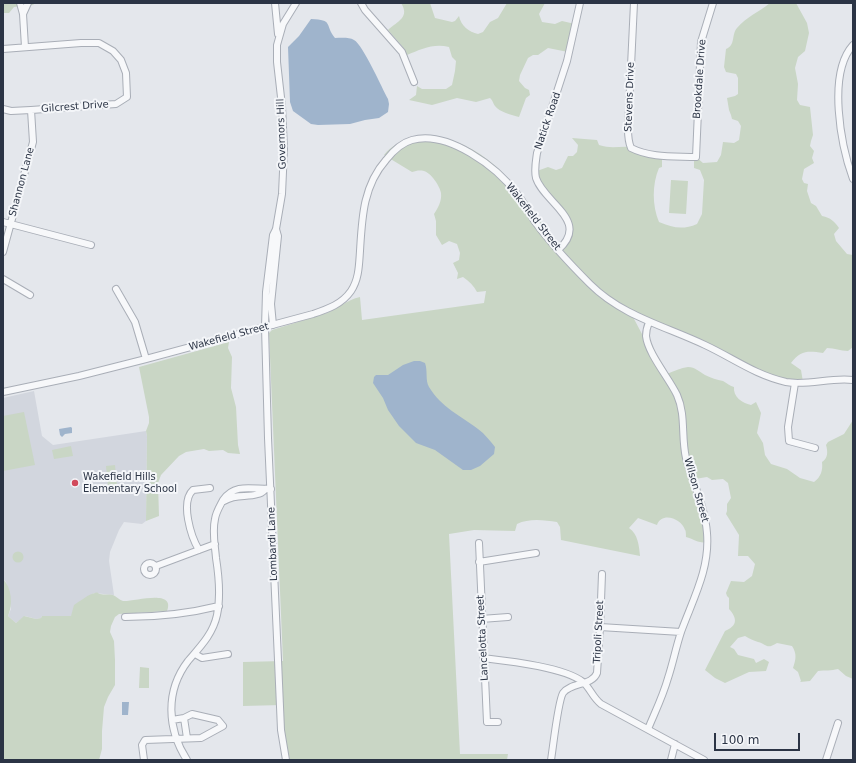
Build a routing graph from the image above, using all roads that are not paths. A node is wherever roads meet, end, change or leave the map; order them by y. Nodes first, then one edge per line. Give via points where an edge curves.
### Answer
1 (20, 3) edge
2 (28, 3) edge
3 (275, 3) edge
4 (296, 3) edge
5 (361, 3) edge
6 (580, 3) edge
7 (634, 3) edge
8 (713, 3) edge
9 (23, 14) junction
10 (278, 39) junction
11 (853, 45) edge
12 (25, 47) junction
13 (3, 49) edge
14 (414, 82) dead end
15 (3, 109) edge
16 (31, 110) junction
17 (696, 157) joint
18 (853, 179) edge
19 (3, 222) edge
20 (11, 225) junction
21 (276, 229) junction
22 (91, 245) dead end
23 (558, 250) junction
24 (3, 252) edge
25 (3, 279) edge
26 (116, 289) dead end
27 (30, 296) dead end
28 (649, 322) junction
29 (273, 325) junction
30 (265, 327) junction
31 (146, 359) junction
32 (853, 380) edge
33 (795, 383) junction
34 (3, 392) edge
35 (815, 448) dead end
36 (210, 488) dead end
37 (268, 489) junction
38 (479, 543) dead end
39 (215, 544) junction
40 (199, 550) junction
41 (536, 553) dead end
42 (479, 562) junction
43 (156, 566) dead end
44 (602, 574) dead end
45 (219, 606) junction
46 (126, 617) dead end
47 (508, 617) dead end
48 (481, 619) junction
49 (600, 627) junction
50 (681, 632) junction
51 (195, 654) junction
52 (228, 654) dead end
53 (483, 658) junction
54 (584, 682) junction
55 (184, 718) junction
56 (172, 720) junction
57 (498, 722) dead end
58 (838, 723) dead end
59 (648, 729) junction
60 (175, 738) junction
61 (187, 738) junction
62 (675, 744) junction
63 (144, 760) edge
64 (186, 760) edge
65 (286, 760) edge
66 (551, 760) edge
67 (671, 760) edge
68 (704, 760) edge
69 (826, 760) edge

1 - 9 street
2 - 9 street
3 - 10 street, Governors Hill
4 - 10 street, Governors Hill via 285,18
5 - 14 street via 402,52
6 - 23 street, Natick Road via 567,61 535,162 536,177 542,190 562,210 569,224 570,235
7 - 17 street, Stevens Drive via 628,129 631,148 659,156
8 - 17 street, Brookdale Drive via 701,42
9 - 12 street
10 - 21 street, Governors Hill via 284,149 283,186
11 - 18 street via 840,72 839,108 841,135
12 - 13 street, Gilcrest Drive
12 - 16 street, Gilcrest Drive via 99,43 113,51 121,60 126,73 127,97 116,104
15 - 16 street, Gilcrest Drive
16 - 20 street, Shannon Lane via 32,142
19 - 20 street
20 - 22 street
20 - 24 street, Shannon Lane
21 - 29 street, Governors Hill via 278,236 271,304
21 - 30 street, Governors Hill via 273,235 266,292
23 - 28 street, Wakefield Street via 609,300 630,314
23 - 29 street, Wakefield Street via 536,223 517,193 477,157 437,139 411,140 391,154 371,183 362,217 358,274 351,290 330,308
25 - 27 street
26 - 31 street via 135,322
28 - 33 street, Wakefield Street via 715,350 755,372 776,380
28 - 50 street, Wilson Street via 646,336 650,347 680,406 687,459 704,514 707,534 707,553 698,592
29 - 30 street, Wakefield Street
30 - 31 street, Wakefield Street
30 - 37 street, Lombardi Lane
31 - 34 street, Wakefield Street
32 - 33 street, Wakefield Street
33 - 35 street via 788,427 789,441
36 - 40 street via 193,490 188,498 190,529
37 - 39 street via 258,487 237,490 227,495 215,518
37 - 65 street, Lombardi Lane via 281,730
38 - 42 street, Lancelotta Street
39 - 40 street
39 - 45 street
40 - 43 street
41 - 42 street
42 - 48 street, Lancelotta Street
44 - 49 street, Tripoli Street
45 - 46 street via 174,616
45 - 51 street via 211,631
47 - 48 street
48 - 53 street, Lancelotta Street
49 - 50 street
49 - 54 street, Tripoli Street via 597,673 593,679
50 - 59 street, Wilson Street via 668,680
51 - 52 street via 202,658
51 - 56 street via 176,684 171,702
53 - 54 street via 536,666
53 - 57 street, Lancelotta Street via 487,722
54 - 59 street via 597,701
54 - 66 street via 566,690 561,698
55 - 56 street
55 - 61 street
55 - 61 street via 192,714 218,720 224,726 201,738
56 - 60 street
58 - 69 street
59 - 62 street
60 - 61 street
60 - 63 street via 145,740 142,745
60 - 64 street
62 - 67 street
62 - 68 street

